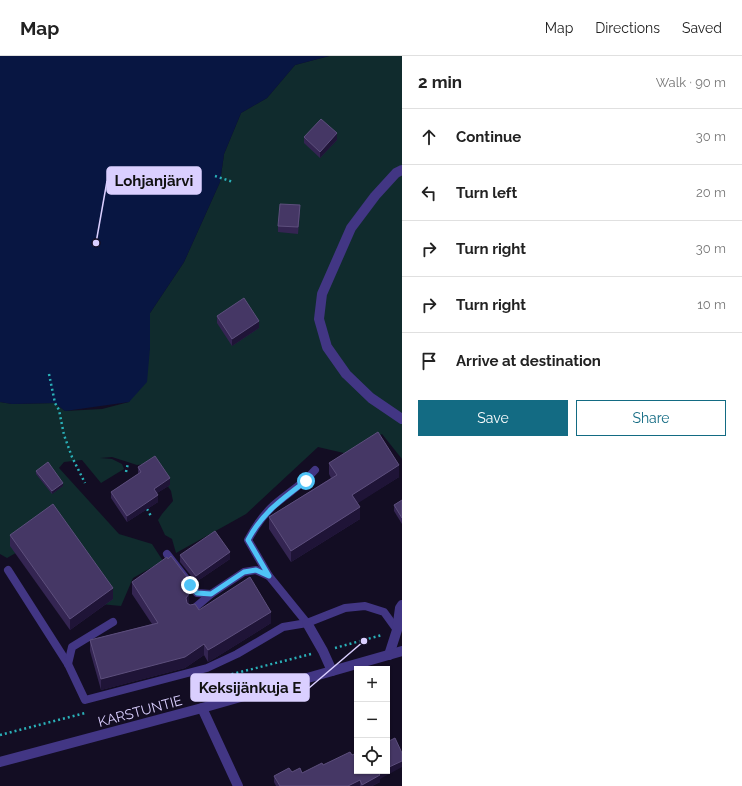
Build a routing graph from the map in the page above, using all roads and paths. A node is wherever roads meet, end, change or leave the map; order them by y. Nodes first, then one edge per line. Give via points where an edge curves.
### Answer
1 (402, 170) edge
2 (215, 176) dead end
3 (233, 182) dead end
4 (49, 374) dead end
5 (402, 419) edge
6 (128, 462) dead end
7 (315, 470) dead end
8 (126, 472) dead end
9 (85, 483) dead end
10 (147, 509) edge
11 (151, 516) dead end
12 (167, 554) dead end
13 (8, 570) dead end
14 (269, 576) junction
15 (211, 594) junction
16 (402, 605) edge
17 (191, 611) edge
18 (113, 622) dead end
19 (307, 623) junction
20 (397, 630) junction
21 (402, 651) edge
22 (389, 655) junction
23 (68, 664) junction
24 (332, 671) junction
25 (202, 708) junction
26 (0, 762) edge
27 (238, 786) edge

1 - 5 street via 375,196 351,228 322,294 319,319 327,347 346,374 371,398
2 - 3 path
4 - 9 path via 64,435
6 - 8 path
7 - 14 lane via 306,481 274,505 255,527 248,540
10 - 11 path
12 - 15 lane via 197,593
13 - 23 lane
14 - 15 lane via 256,570 244,572
14 - 19 lane
15 - 17 lane
16 - 20 street
18 - 23 lane via 72,647
19 - 20 lane via 345,608 365,606 384,612
19 - 23 lane via 283,627 207,668 85,700
19 - 24 street
20 - 22 street
21 - 22 street, KARSTUNTIE
22 - 24 street, KARSTUNTIE
24 - 25 street, KARSTUNTIE
25 - 26 street, KARSTUNTIE
25 - 27 street

